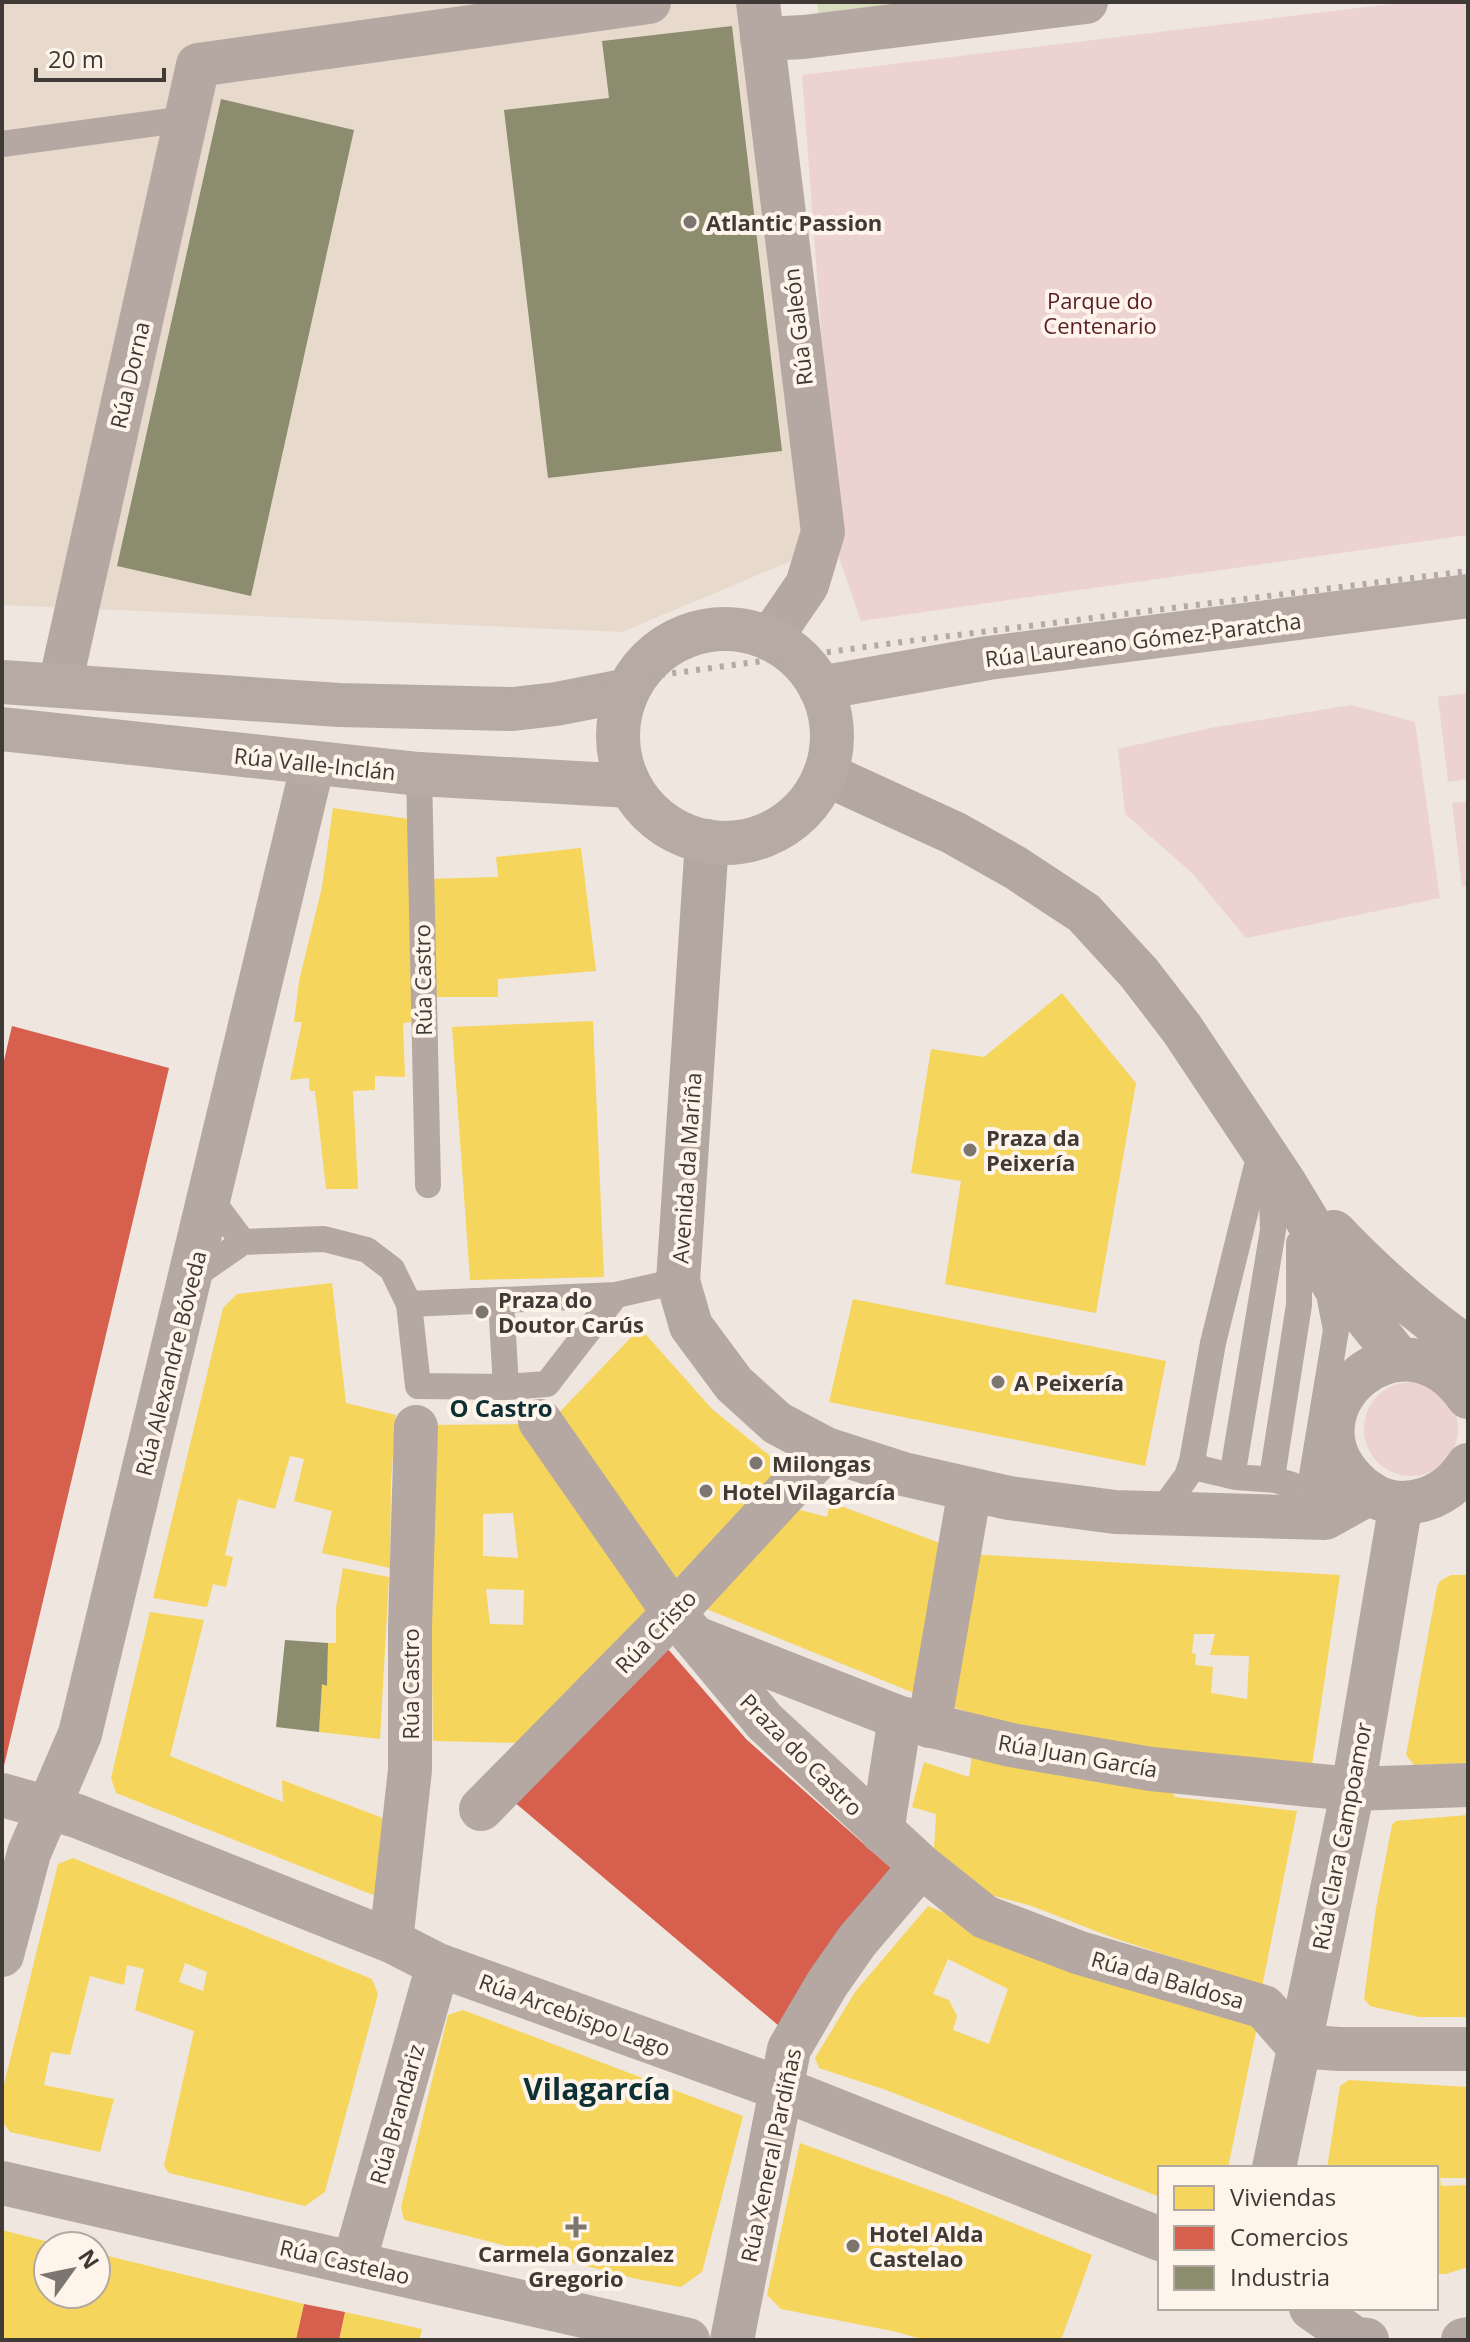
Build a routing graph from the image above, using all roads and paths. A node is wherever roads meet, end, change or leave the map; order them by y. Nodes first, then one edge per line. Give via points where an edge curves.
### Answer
1 (649, 2) edge
2 (1086, 2) edge
3 (760, 20) edge
4 (186, 119) junction
5 (2, 144) edge
6 (1468, 596) edge
7 (770, 639) junction
8 (2, 682) edge
9 (60, 685) junction
10 (820, 688) junction
11 (628, 690) junction
12 (2, 729) edge
13 (313, 763) junction
14 (419, 774) junction
15 (825, 774) junction
16 (630, 786) junction
17 (707, 841) junction
18 (1267, 1171) junction
19 (428, 1185) dead end
20 (210, 1198) junction
21 (243, 1242) junction
22 (1299, 1243) junction
23 (191, 1278) junction
24 (678, 1281) junction
25 (616, 1295) junction
26 (501, 1301) junction
27 (409, 1304) junction
28 (1399, 1359) junction
29 (1462, 1372) edge
30 (506, 1387) junction
31 (540, 1421) dead end
32 (416, 1427) dead end
33 (826, 1449) junction
34 (1192, 1461) junction
35 (1468, 1465) edge
36 (1236, 1477) junction
37 (1276, 1480) junction
38 (1310, 1487) junction
39 (970, 1489) junction
40 (1390, 1497) junction
41 (1160, 1513) junction
42 (1468, 1514) edge
43 (684, 1625) junction
44 (915, 1722) junction
45 (1468, 1785) edge
46 (1353, 1789) junction
47 (2, 1795) edge
48 (48, 1806) junction
49 (481, 1809) dead end
50 (882, 1832) junction
51 (921, 1866) junction
52 (391, 1941) junction
53 (2, 1955) edge
54 (438, 1965) junction
55 (1298, 2046) junction
56 (1468, 2049) edge
57 (782, 2089) junction
58 (1274, 2166) edge
59 (2, 2183) edge
60 (1158, 2238) edge
61 (354, 2263) junction
62 (1314, 2310) edge
63 (1356, 2339) edge
64 (688, 2340) edge
65 (732, 2340) edge

1 - 4 street, Rúa Dorna via 198,65
2 - 3 street via 804,37
3 - 7 street, Rúa Galeón via 823,532 807,585
4 - 5 lane
4 - 9 street, Rúa Dorna
6 - 10 main road, Rúa Laureano Gómez-Paratcha via 988,658
7 - 10 main road via 796,656
7 - 11 main road via 728,629 684,636 647,661
8 - 9 main road
9 - 11 main road via 365,706 513,709
10 - 15 main road via 831,722
11 - 16 main road via 618,738
12 - 13 main road, Rúa Valle-Inclán
13 - 14 main road, Rúa Valle-Inclán
13 - 20 street, Rúa Alexandre Bóveda
14 - 16 main road, Rúa Valle-Inclán
14 - 19 lane, Rúa Castro
15 - 17 main road via 813,796 778,829 755,839
15 - 18 street via 954,833 1084,913 1182,1029
16 - 17 main road via 662,823
17 - 24 street, Avenida da Mariña
18 - 22 lane
18 - 28 street
18 - 29 street via 1411,1305
18 - 34 lane via 1213,1343
18 - 36 lane via 1273,1230
20 - 21 lane
20 - 23 street, Rúa Alexandre Bóveda
21 - 23 lane
21 - 27 lane via 324,1239 367,1250 392,1269
22 - 37 lane via 1299,1305 1273,1471
22 - 38 lane via 1329,1294 1336,1330
23 - 48 street, Rúa Alexandre Bóveda via 80,1734
24 - 25 lane
24 - 33 street, Avenida da Mariña via 691,1326 734,1384 777,1423
25 - 26 lane
25 - 30 lane via 547,1384
26 - 27 lane
26 - 30 lane
27 - 30 lane via 418,1386
28 - 29 street
28 - 40 street via 1359,1375 1344,1392 1333,1434 1349,1475
31 - 43 street
32 - 52 street, Rúa Castro via 410,1770
33 - 39 street, Avenida da Mariña
33 - 43 street, Rúa Cristo
34 - 36 lane via 1202,1469
34 - 41 lane
35 - 40 street via 1444,1492
36 - 37 lane
37 - 38 lane
38 - 40 lane
39 - 41 street, Avenida da Mariña via 1115,1512
39 - 44 street
40 - 41 street, Avenida da Mariña via 1325,1518
40 - 42 street
40 - 46 street, Rúa Clara Campoamor
43 - 44 street, Praza do Castro
43 - 49 street, Rúa Cristo
43 - 50 street, Praza do Castro via 765,1722
44 - 46 street, Rúa Juan García via 1151,1769
44 - 50 street, Praza do Castro
45 - 46 street, Rúa Juan García
46 - 55 street, Rúa Clara Campoamor
47 - 48 street, Rúa Arcebispo Lago
48 - 52 street, Rúa Arcebispo Lago
48 - 53 street, Rúa Alexandre Bóveda via 29,1853
50 - 51 street, Praza do Castro
51 - 55 street, Rúa da Baldosa via 985,1917 1080,1953 1264,2007
51 - 57 street, Rúa Xeneral Pardiñas via 827,1984 789,2049
52 - 54 street, Rúa Arcebispo Lago
54 - 57 street, Rúa Arcebispo Lago
54 - 61 street, Rúa Brandariz
55 - 56 street
55 - 58 street, Rúa Clara Campoamor
57 - 60 street, Rúa Arcebispo Lago
57 - 65 street, Rúa Xeneral Pardiñas
59 - 61 street, Rúa Castelao
61 - 64 street, Rúa Castelao
62 - 63 street

